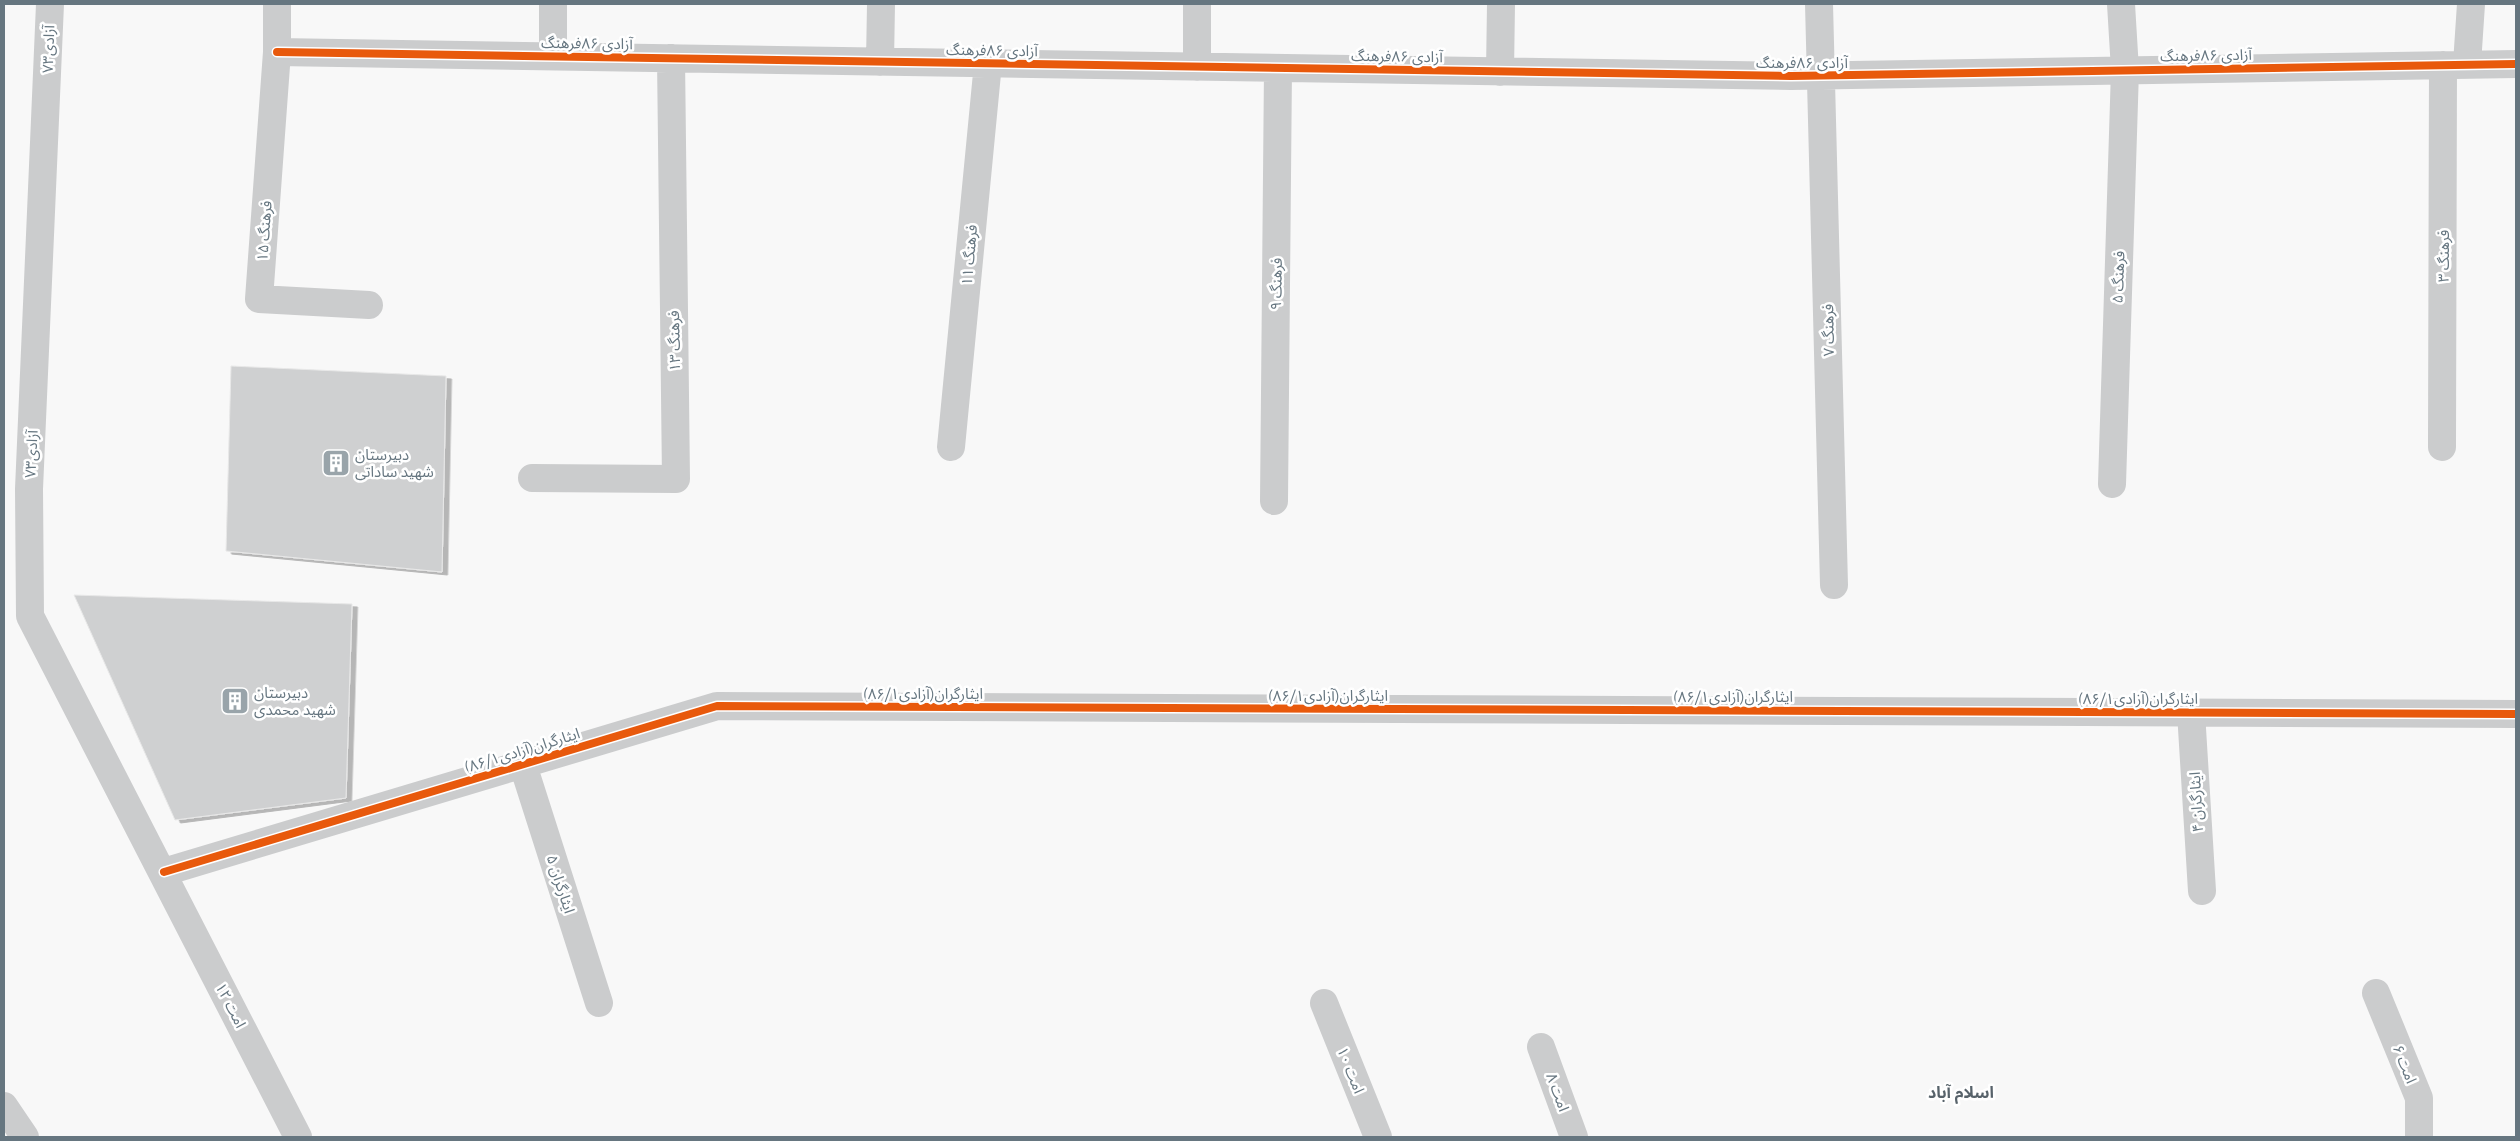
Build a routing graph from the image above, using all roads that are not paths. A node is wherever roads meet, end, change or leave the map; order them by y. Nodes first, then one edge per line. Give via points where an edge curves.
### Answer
1 (50, 4) edge
2 (277, 4) edge
3 (553, 4) edge
4 (881, 4) edge
5 (1197, 4) edge
6 (1501, 4) edge
7 (1819, 4) edge
8 (2121, 4) edge
9 (2471, 4) edge
10 (277, 52) junction
11 (553, 56) junction
12 (671, 58) junction
13 (880, 62) junction
14 (988, 63) junction
15 (2516, 64) edge
16 (2455, 65) junction
17 (1197, 67) junction
18 (1278, 68) junction
19 (2125, 70) junction
20 (1500, 72) junction
21 (1822, 76) junction
22 (369, 305) dead end
23 (951, 447) dead end
24 (2442, 447) dead end
25 (532, 478) dead end
26 (2112, 484) dead end
27 (1274, 501) dead end
28 (1834, 585) dead end
29 (2191, 712) junction
30 (2516, 714) edge
31 (523, 765) junction
32 (164, 872) junction
33 (2202, 891) dead end
34 (2376, 993) dead end
35 (599, 1003) dead end
36 (1324, 1003) dead end
37 (1542, 1047) dead end
38 (4, 1106) edge
39 (25, 1137) edge
40 (298, 1137) edge
41 (1378, 1137) edge
42 (1574, 1137) edge
43 (2419, 1137) edge

1 - 32 street, آزادی۷۳ via 29,489 30,616
2 - 10 street
3 - 11 street
4 - 13 street
5 - 17 street
6 - 20 street
7 - 21 street, فرهنگ ۷
8 - 19 street, فرهنگ ۵
9 - 16 street, فرهنگ ۳
10 - 11 street, آزادی ۸۶فرهنگ
10 - 22 street, فرهنگ ۱۵ via 259,299
11 - 12 street, آزادی ۸۶فرهنگ
12 - 13 street, آزادی ۸۶فرهنگ
12 - 25 street, فرهنگ ۱۳ via 676,478
13 - 14 street, آزادی ۸۶فرهنگ
14 - 17 street, آزادی ۸۶فرهنگ
14 - 23 street, فرهنگ ۱۱
15 - 16 street, آزادی ۸۶فرهنگ
16 - 19 street, آزادی ۸۶فرهنگ
16 - 24 street, فرهنگ ۳
17 - 18 street, آزادی ۸۶فرهنگ
18 - 20 street, آزادی ۸۶فرهنگ
18 - 27 street, فرهنگ ۹
19 - 21 street, آزادی ۸۶فرهنگ
19 - 26 street, فرهنگ ۵
20 - 21 street, آزادی ۸۶فرهنگ
21 - 28 street, فرهنگ ۷
29 - 30 street, ایثارگران(آزادی۸۶/۱)
29 - 31 street, ایثارگران(آزادی۸۶/۱) via 717,706
29 - 33 street, ایثارگران ۴
31 - 32 street, ایثارگران(آزادی۸۶/۱)
31 - 35 street, ایثارگران ۵
32 - 40 street, امت ۱۲
34 - 43 street, امت ۶ via 2419,1098
36 - 41 street, امت ۱۰
37 - 42 street, امت ۸
38 - 39 street

